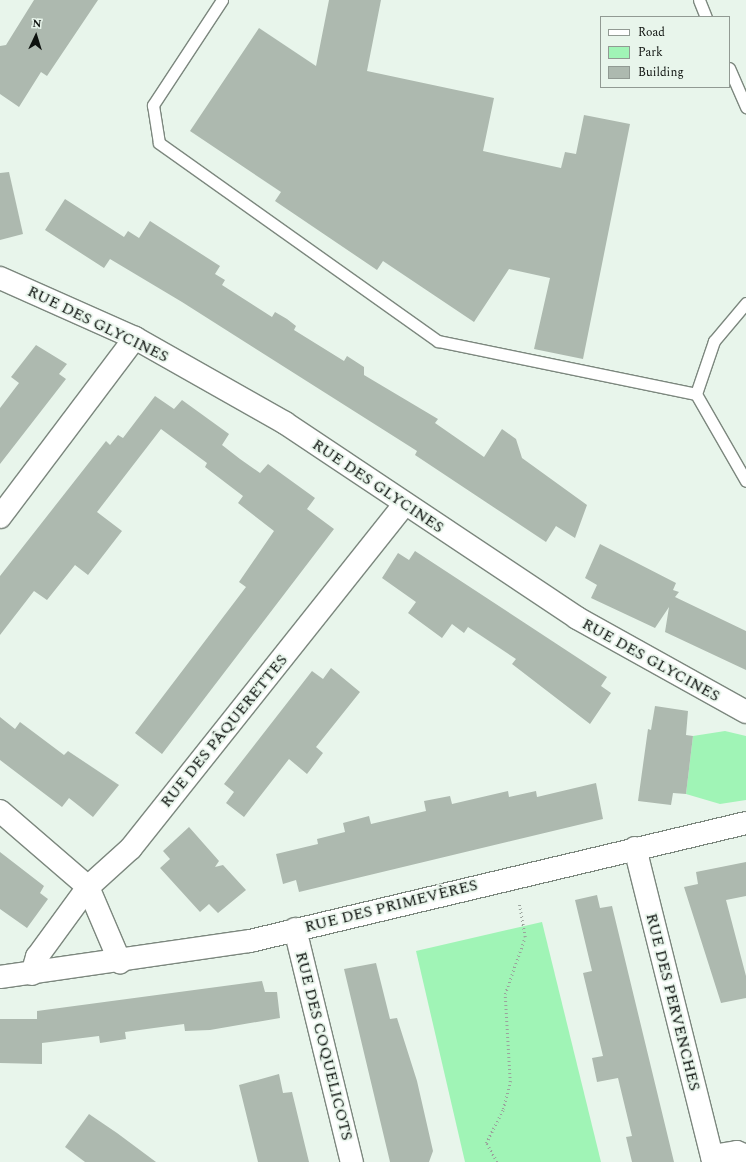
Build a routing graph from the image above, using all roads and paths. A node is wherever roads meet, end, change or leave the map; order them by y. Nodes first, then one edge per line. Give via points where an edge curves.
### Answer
1 (222, 0) edge
2 (698, 0) edge
3 (706, 16) edge
4 (730, 70) edge
5 (746, 107) edge
6 (0, 278) edge
7 (746, 303) edge
8 (135, 338) junction
9 (696, 394) junction
10 (746, 482) edge
11 (405, 504) junction
12 (0, 517) edge
13 (746, 712) edge
14 (0, 811) edge
15 (746, 823) edge
16 (635, 848) junction
17 (512, 877) junction
18 (88, 887) junction
19 (295, 929) junction
20 (120, 962) junction
21 (32, 974) junction
22 (0, 977) edge
23 (746, 1156) edge
24 (713, 1159) edge
25 (352, 1162) edge
26 (497, 1162) edge

1 - 9 lane via 152,105 159,143 438,341
2 - 3 lane
4 - 5 lane
6 - 8 street, RUE DES GLYCINES
7 - 9 lane via 714,341
8 - 11 street, RUE DES GLYCINES via 284,423
8 - 12 street
9 - 10 lane
11 - 13 street, RUE DES GLYCINES via 577,618
11 - 18 street, RUE DES PÂQUERETTES via 131,848
14 - 18 street
15 - 16 street, RUE DES PRIMEVÈRES
16 - 17 street, RUE DES PRIMEVÈRES
16 - 24 street, RUE DES PERVENCHES
17 - 19 street, RUE DES PRIMEVÈRES
17 - 26 path via 526,936 505,994 510,1082 503,1109 486,1143
18 - 20 street
18 - 21 street, RUE DES PÂQUERETTES via 37,956
19 - 20 street, RUE DES PRIMEVÈRES via 250,941
19 - 25 street, RUE DES COQUELICOTS
20 - 21 street, RUE DES PRIMEVÈRES
21 - 22 street, RUE DES PRIMEVÈRES
23 - 24 street, RUE DES PERVENCHES via 737,1152

